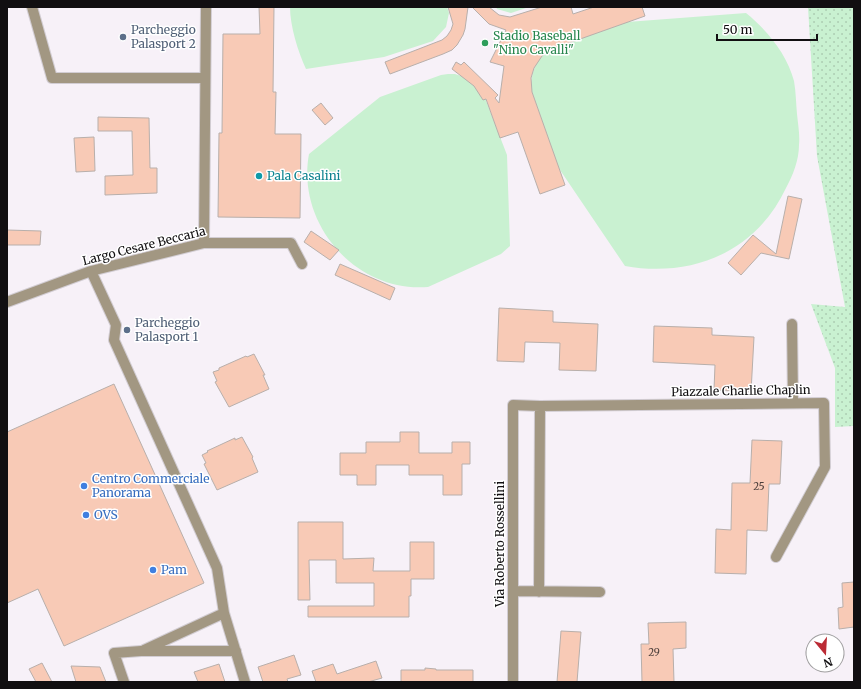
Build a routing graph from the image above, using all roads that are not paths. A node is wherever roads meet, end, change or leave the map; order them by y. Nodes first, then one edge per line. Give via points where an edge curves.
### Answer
1 (32, 7) edge
2 (206, 7) edge
3 (205, 78) junction
4 (204, 242) junction
5 (302, 264) dead end
6 (91, 271) junction
7 (7, 302) edge
8 (792, 324) dead end
9 (793, 403) junction
10 (513, 405) joint
11 (540, 406) junction
12 (776, 557) dead end
13 (513, 591) junction
14 (539, 592) junction
15 (600, 592) dead end
16 (224, 613) junction
17 (141, 651) junction
18 (236, 651) junction
19 (124, 682) edge
20 (245, 682) edge
21 (513, 682) edge

1 - 3 street via 52,78
2 - 3 street
3 - 4 street
4 - 5 street, Largo Cesare Beccaria via 291,243
4 - 6 street, Largo Cesare Beccaria
6 - 7 street, Largo Cesare Beccaria
6 - 16 street via 116,325 114,340 217,568
8 - 9 street
9 - 11 street, Piazzale Charlie Chaplin
9 - 12 street, Piazzale Charlie Chaplin via 824,403 825,467
10 - 11 street, Piazzale Charlie Chaplin
10 - 13 street, Via Roberto Rossellini
11 - 14 street
13 - 14 street
13 - 21 street, Via Roberto Rossellini
14 - 15 street
16 - 17 street
16 - 18 street
17 - 18 street
17 - 19 street via 114,653
18 - 20 street

